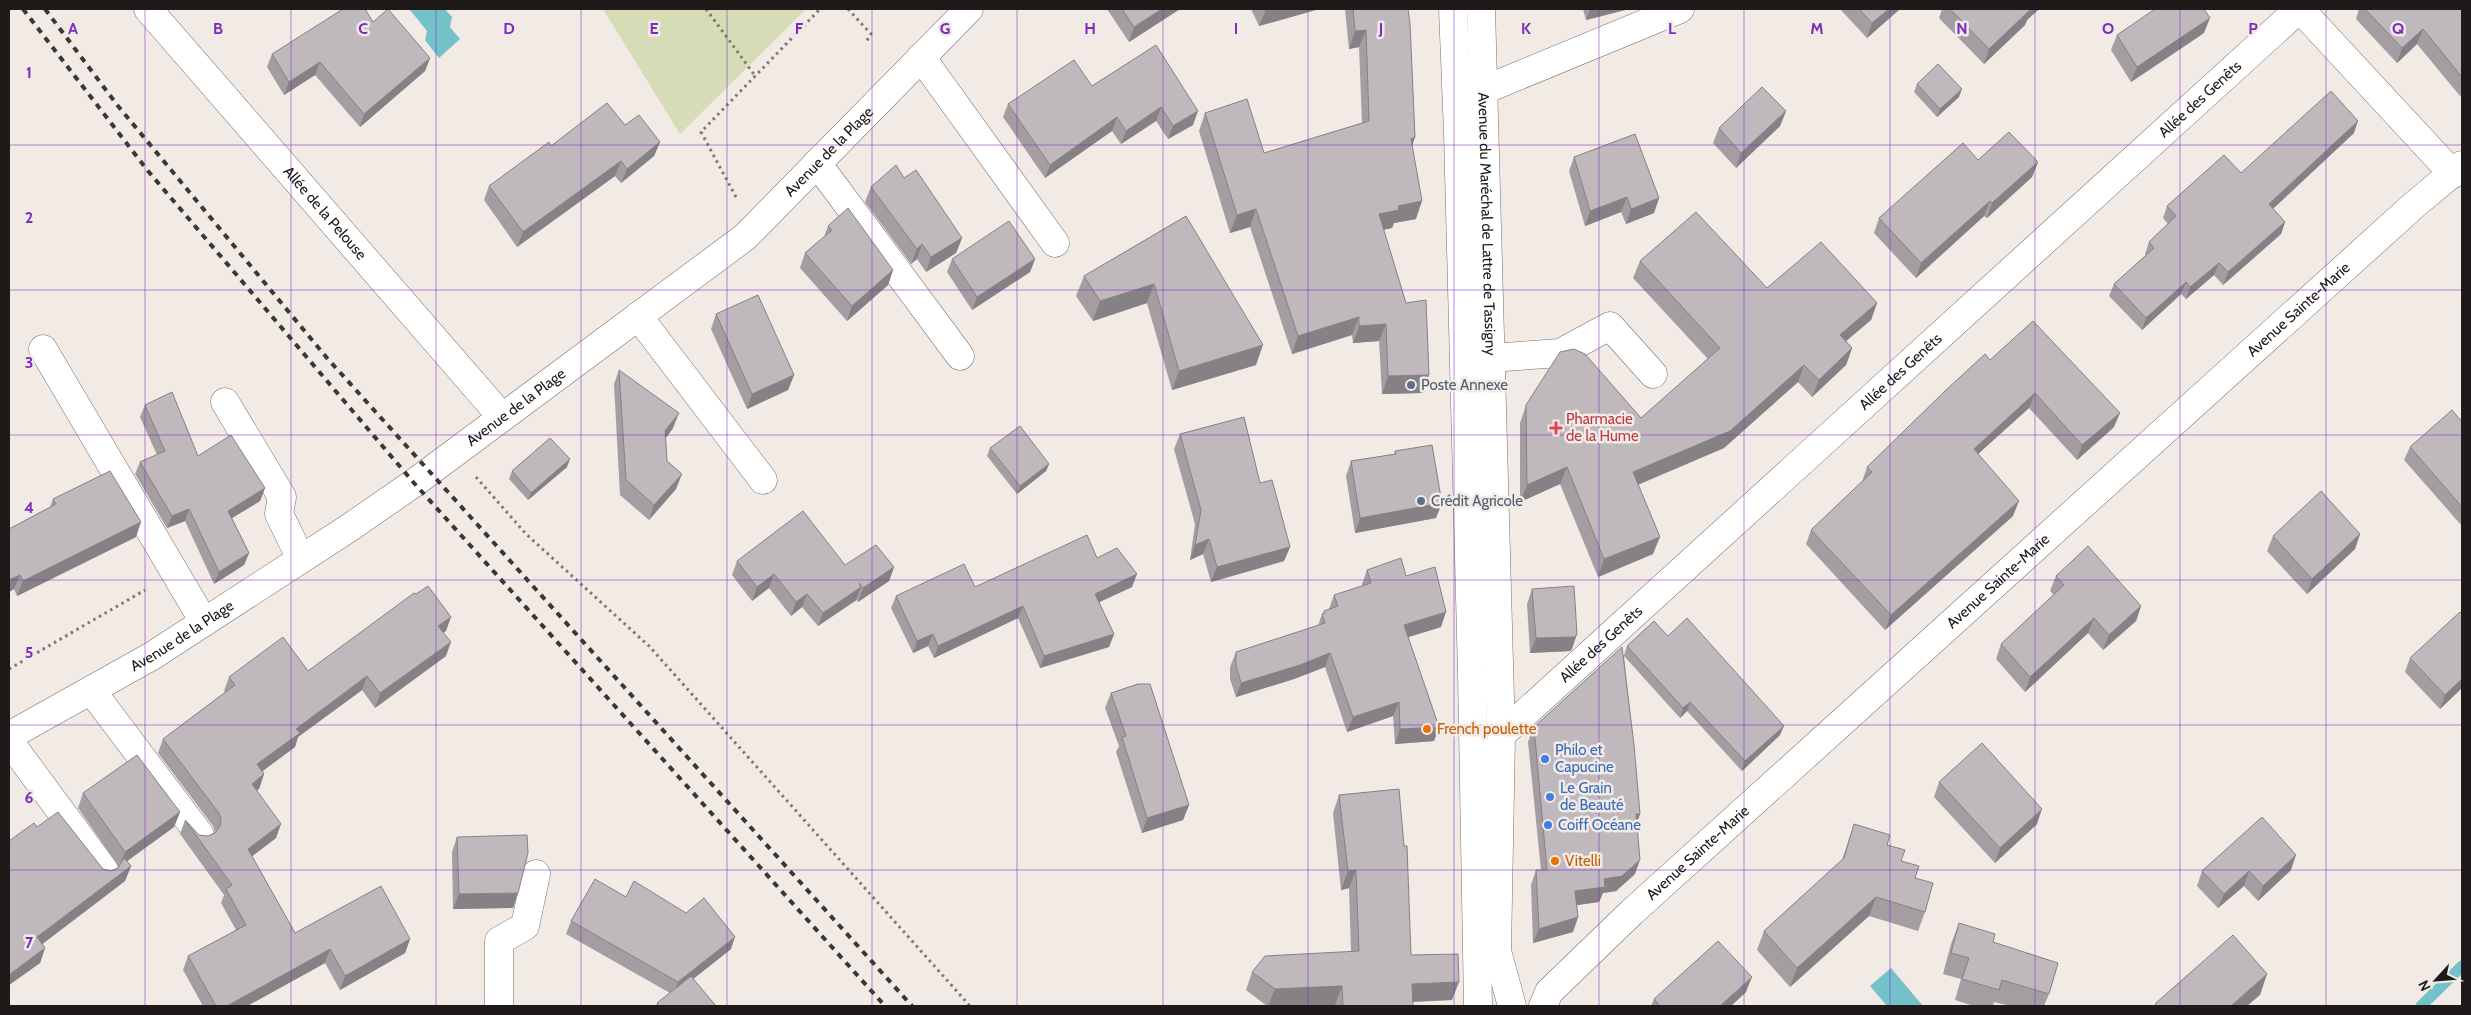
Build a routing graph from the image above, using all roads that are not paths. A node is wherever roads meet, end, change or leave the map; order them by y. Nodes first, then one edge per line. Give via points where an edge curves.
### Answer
1 (148, 9) edge
2 (969, 9) edge
3 (1453, 9) edge
4 (1481, 9) edge
5 (1680, 9) edge
6 (2300, 9) edge
7 (921, 56) junction
8 (1484, 90) junction
9 (817, 163) junction
10 (2458, 170) edge
11 (1055, 243) dead end
12 (638, 316) junction
13 (43, 349) dead end
14 (960, 356) dead end
15 (1490, 358) junction
16 (1653, 374) dead end
17 (225, 402) dead end
18 (502, 416) junction
19 (763, 480) dead end
20 (301, 559) junction
21 (204, 622) junction
22 (91, 690) junction
23 (9, 736) edge
24 (1501, 736) junction
25 (9, 741) edge
26 (200, 835) edge
27 (104, 870) edge
28 (536, 874) dead end
29 (499, 1006) edge
30 (1478, 1006) edge
31 (1512, 1006) edge
32 (1542, 1006) edge

1 - 18 street, Allée de la Pelouse
2 - 7 street, Avenue de la Plage
3 - 30 street, Avenue du Maréchal de Lattre de Tassigny via 1473,701
4 - 8 street, Avenue du Maréchal de Lattre de Tassigny
5 - 8 street
6 - 10 street
6 - 24 street, Allée des Genêts
7 - 9 street, Avenue de la Plage
7 - 11 street
8 - 15 street, Avenue du Maréchal de Lattre de Tassigny
9 - 12 street, Avenue de la Plage via 745,237
9 - 14 street
10 - 32 street, Avenue Sainte-Marie via 2413,206 1632,912 1549,992
12 - 18 street, Avenue de la Plage
12 - 19 street
13 - 21 street
15 - 16 street via 1560,353 1610,326
15 - 24 street, Avenue du Maréchal de Lattre de Tassigny
17 - 20 street via 282,498 279,514
18 - 20 street, Avenue de la Plage via 414,483
20 - 21 street, Avenue de la Plage
21 - 22 street, Avenue de la Plage
22 - 23 street, Avenue de la Plage
22 - 26 street
24 - 31 street, Avenue du Maréchal de Lattre de Tassigny via 1496,951
25 - 27 street
28 - 29 street via 525,926 499,941

